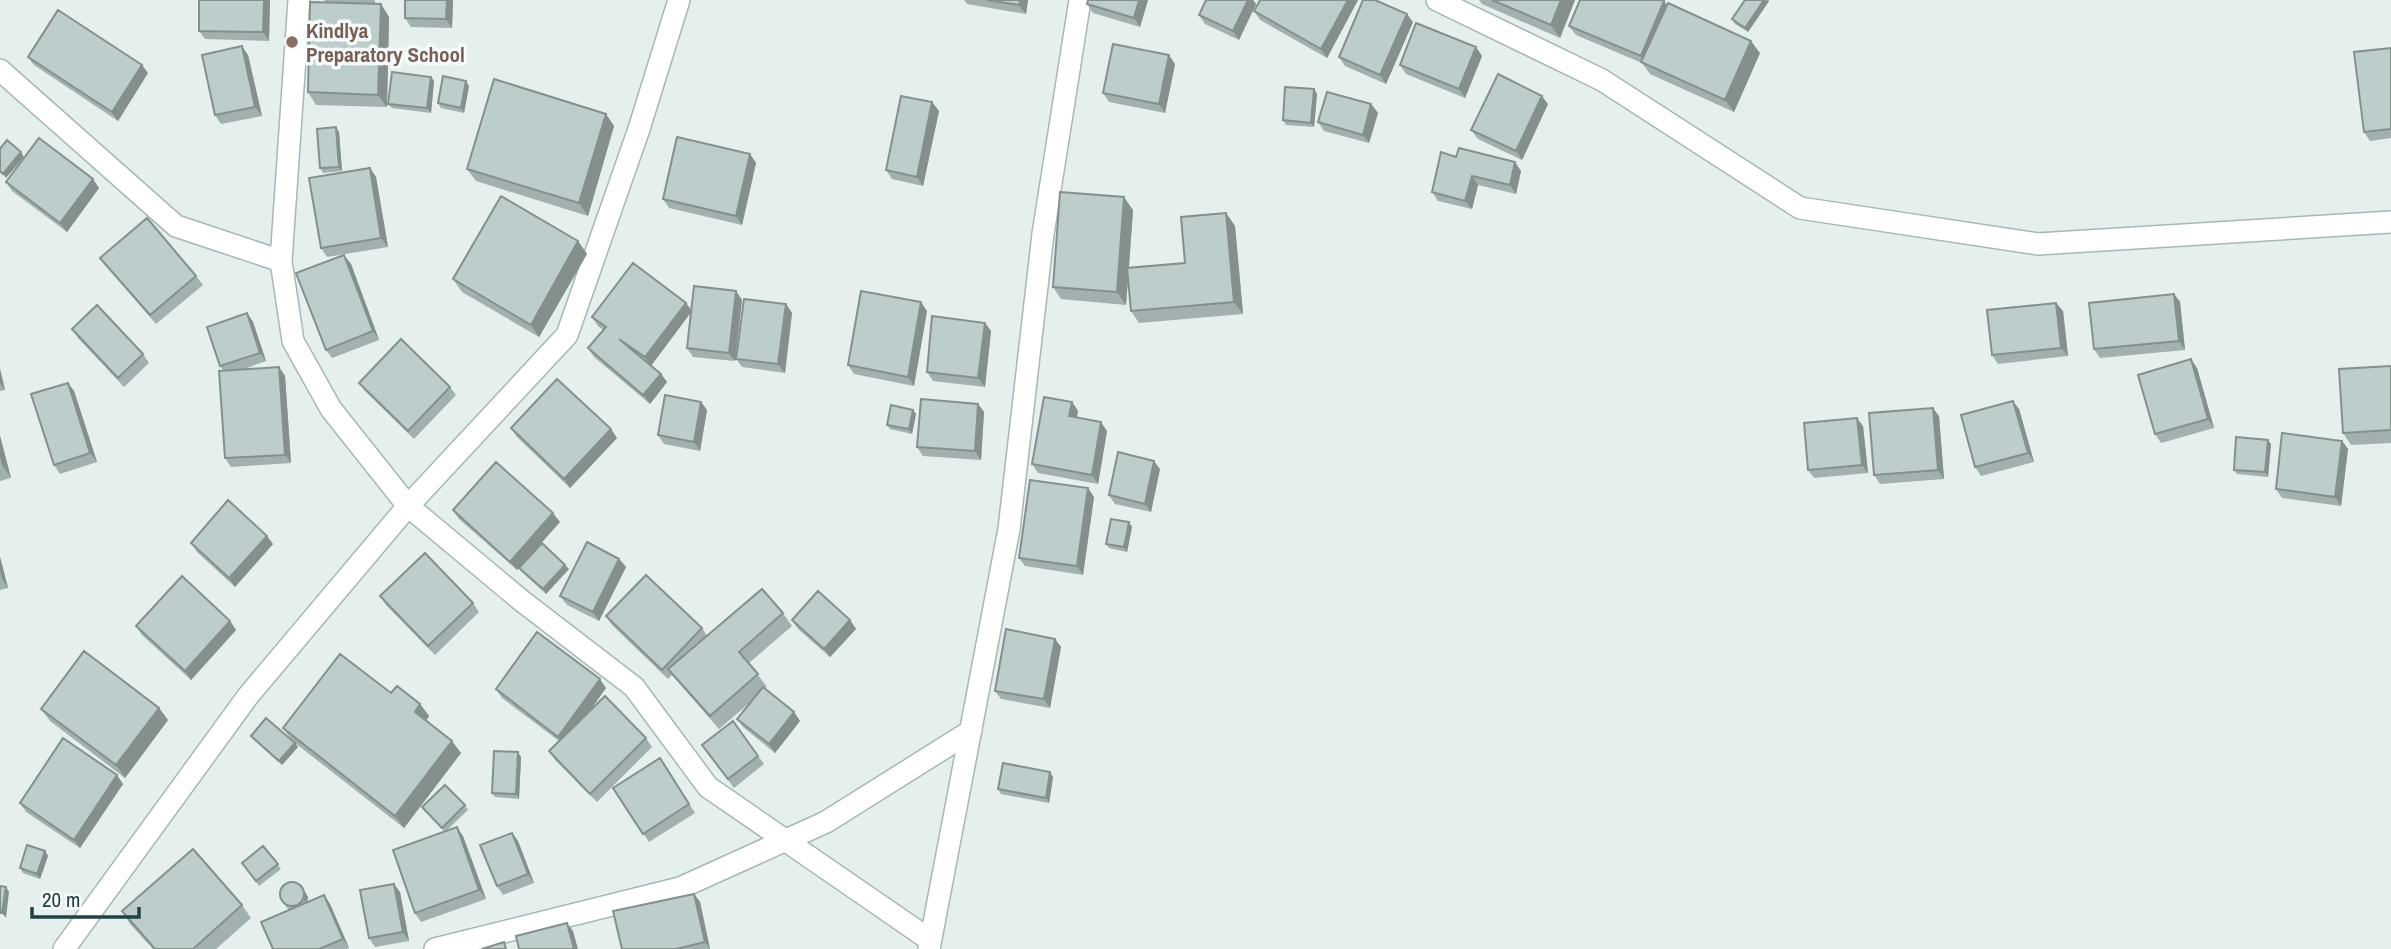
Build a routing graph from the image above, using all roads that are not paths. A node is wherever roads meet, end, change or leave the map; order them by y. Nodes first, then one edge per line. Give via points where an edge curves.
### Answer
1 (299, 0) edge
2 (679, 0) edge
3 (1080, 0) edge
4 (1437, 0) edge
5 (0, 70) edge
6 (2391, 222) edge
7 (281, 261) junction
8 (408, 506) junction
9 (971, 731) junction
10 (784, 839) junction
11 (930, 944) edge
12 (64, 949) edge
13 (435, 949) edge

1 - 7 street
2 - 8 street via 567,335
3 - 9 street via 1043,234 1009,530
4 - 6 street via 1602,80 1800,208 2038,244
5 - 7 street via 176,226
7 - 8 street via 293,341 331,409
8 - 10 street via 634,687 708,787
8 - 12 street via 248,696
9 - 10 street via 827,822
9 - 11 street
10 - 11 street
10 - 13 street via 680,888

